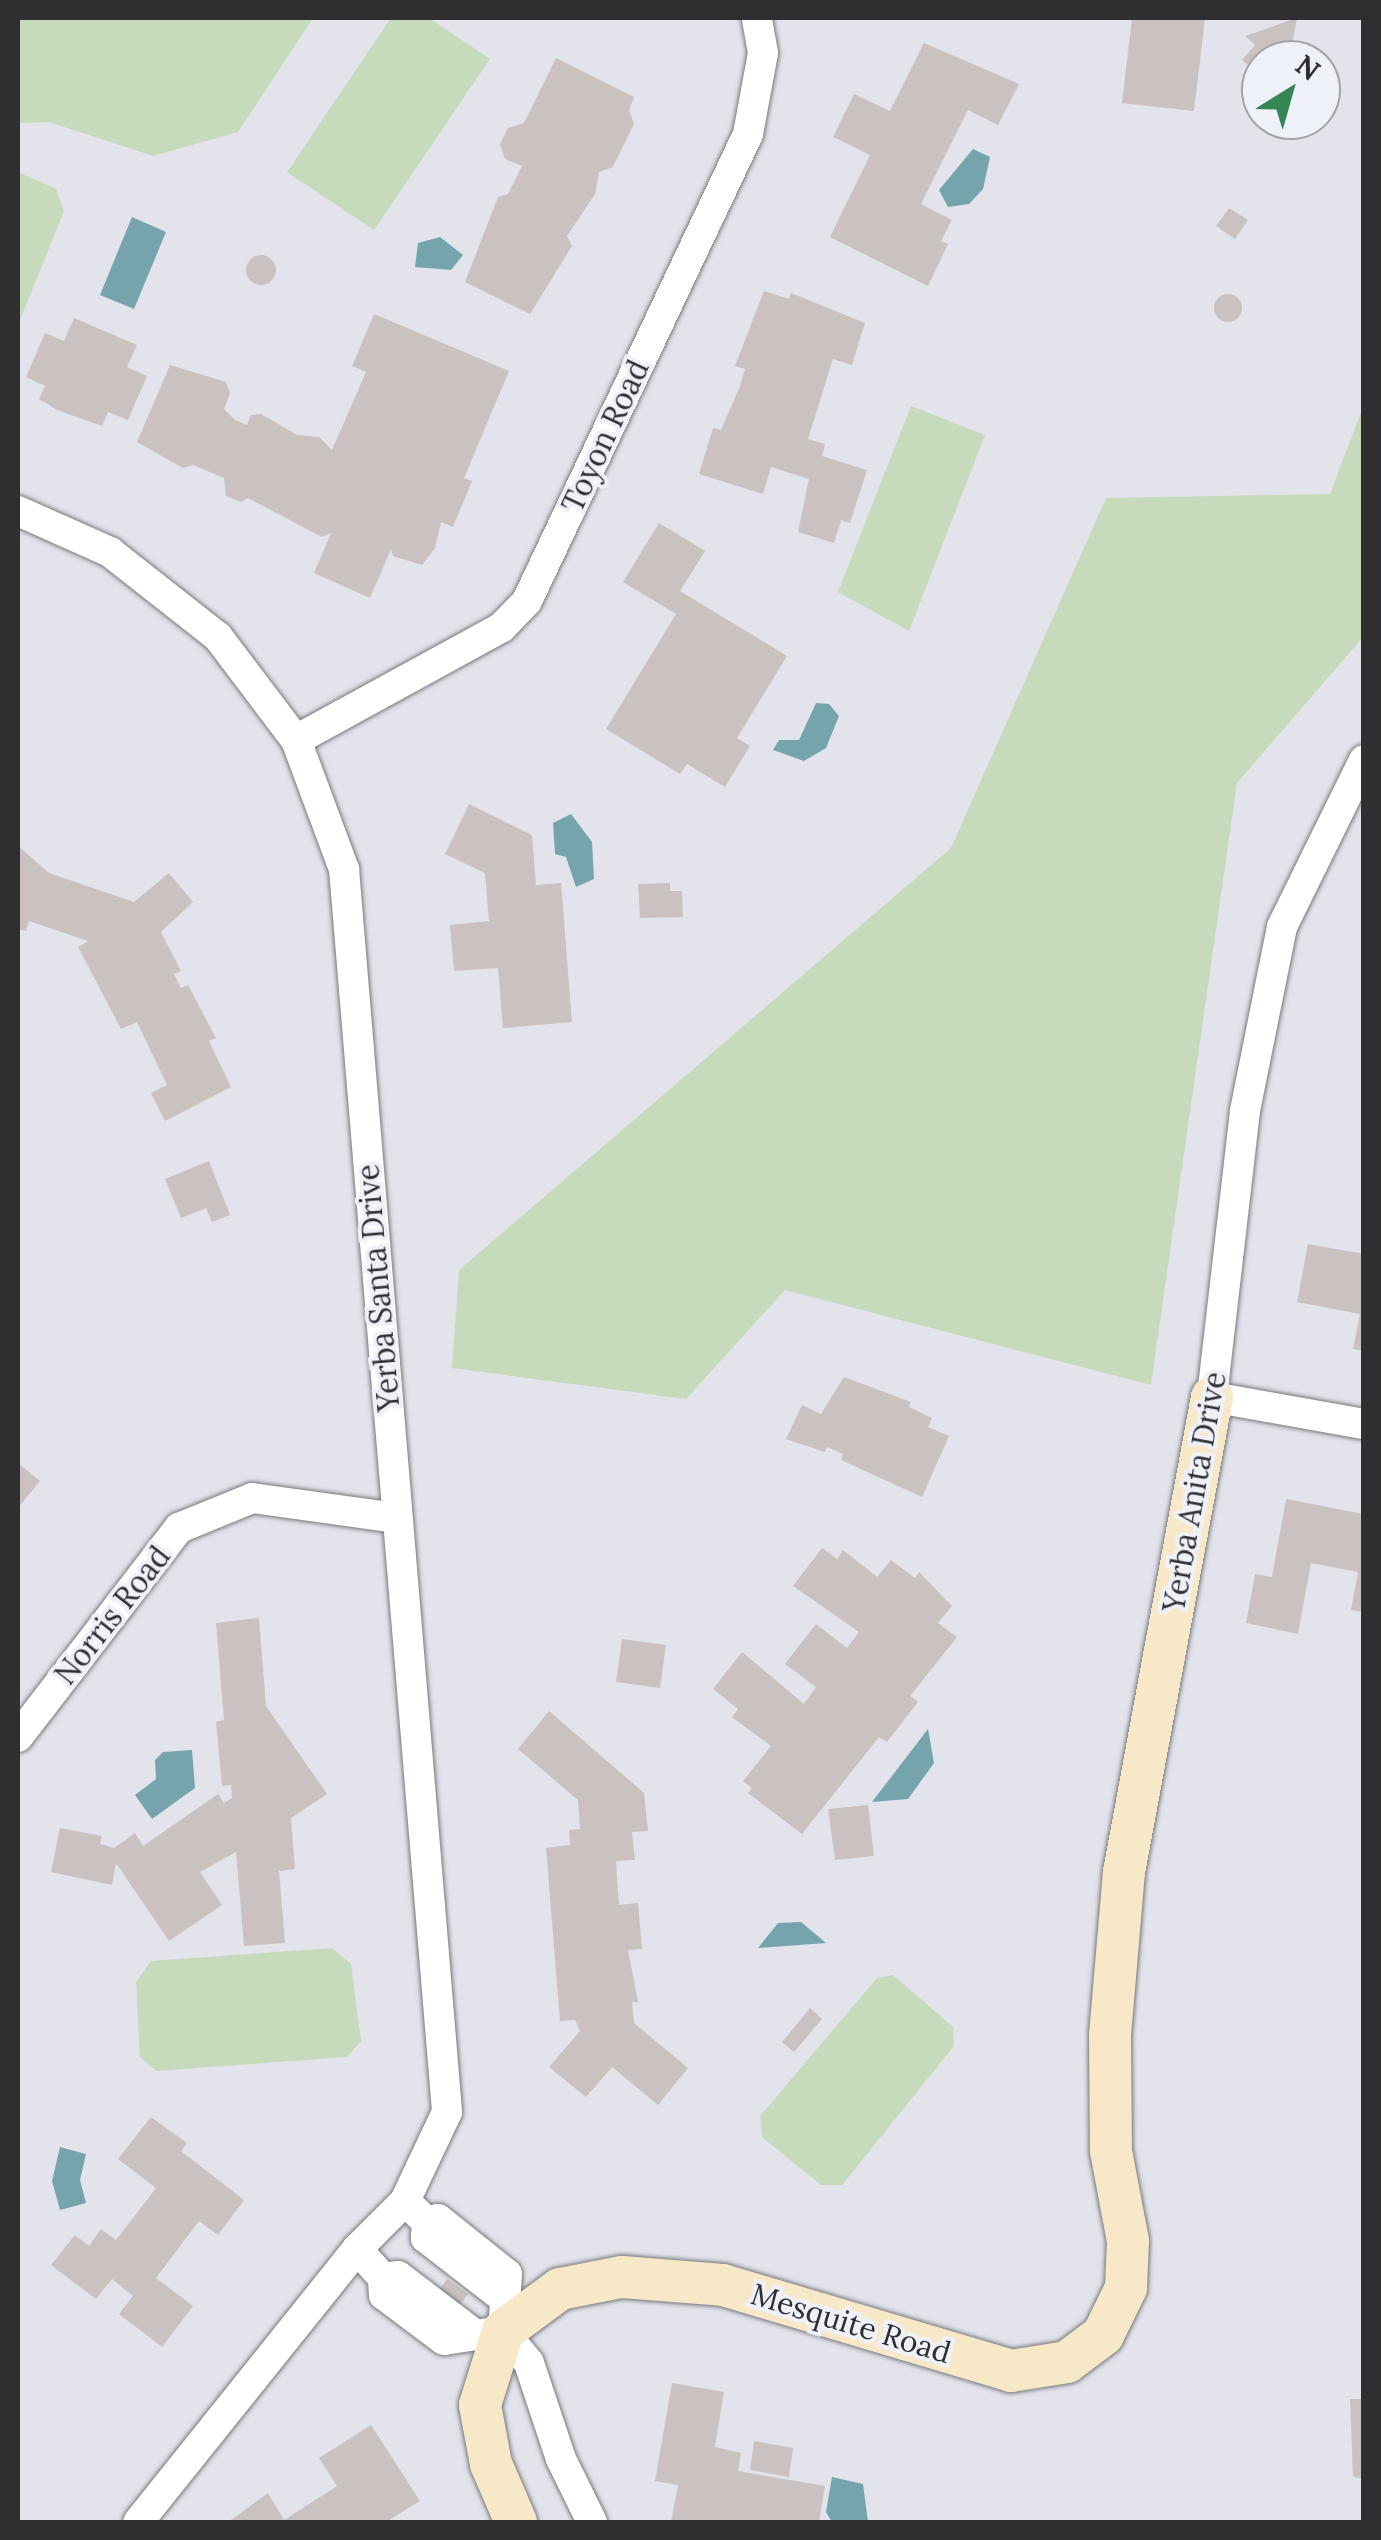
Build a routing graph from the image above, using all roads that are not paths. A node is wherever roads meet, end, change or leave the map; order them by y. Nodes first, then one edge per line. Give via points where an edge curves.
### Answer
1 (758, 18) edge
2 (18, 512) edge
3 (296, 740) junction
4 (1364, 760) edge
5 (1212, 1398) junction
6 (1364, 1424) edge
7 (396, 1518) junction
8 (18, 1737) edge
9 (416, 2212) junction
10 (1128, 2241) joint
11 (358, 2250) junction
12 (493, 2320) junction
13 (138, 2522) edge
14 (516, 2522) edge
15 (592, 2522) edge

1 - 3 street, Toyon Road via 763,54 748,134 527,601 502,627
2 - 3 street, Yerba Santa Drive via 110,552 218,636
3 - 7 street, Yerba Santa Drive via 344,869
4 - 5 street, Yerba Anita Drive via 1282,927 1245,1111
5 - 6 street
5 - 10 street, Yerba Anita Drive via 1124,1872 1110,2073 1111,2150
7 - 8 street, Norris Road via 252,1498 180,1528
7 - 9 street, Yerba Santa Drive via 447,2112
9 - 11 street
9 - 12 street via 438,2219 507,2274
10 - 12 street, Mesquite Road via 1126,2288 1104,2335 1067,2362 1011,2371 723,2286 639,2278 560,2288
11 - 12 street via 383,2278 398,2276
11 - 13 street
12 - 14 street via 480,2405 491,2464
12 - 15 street via 528,2363 560,2459

